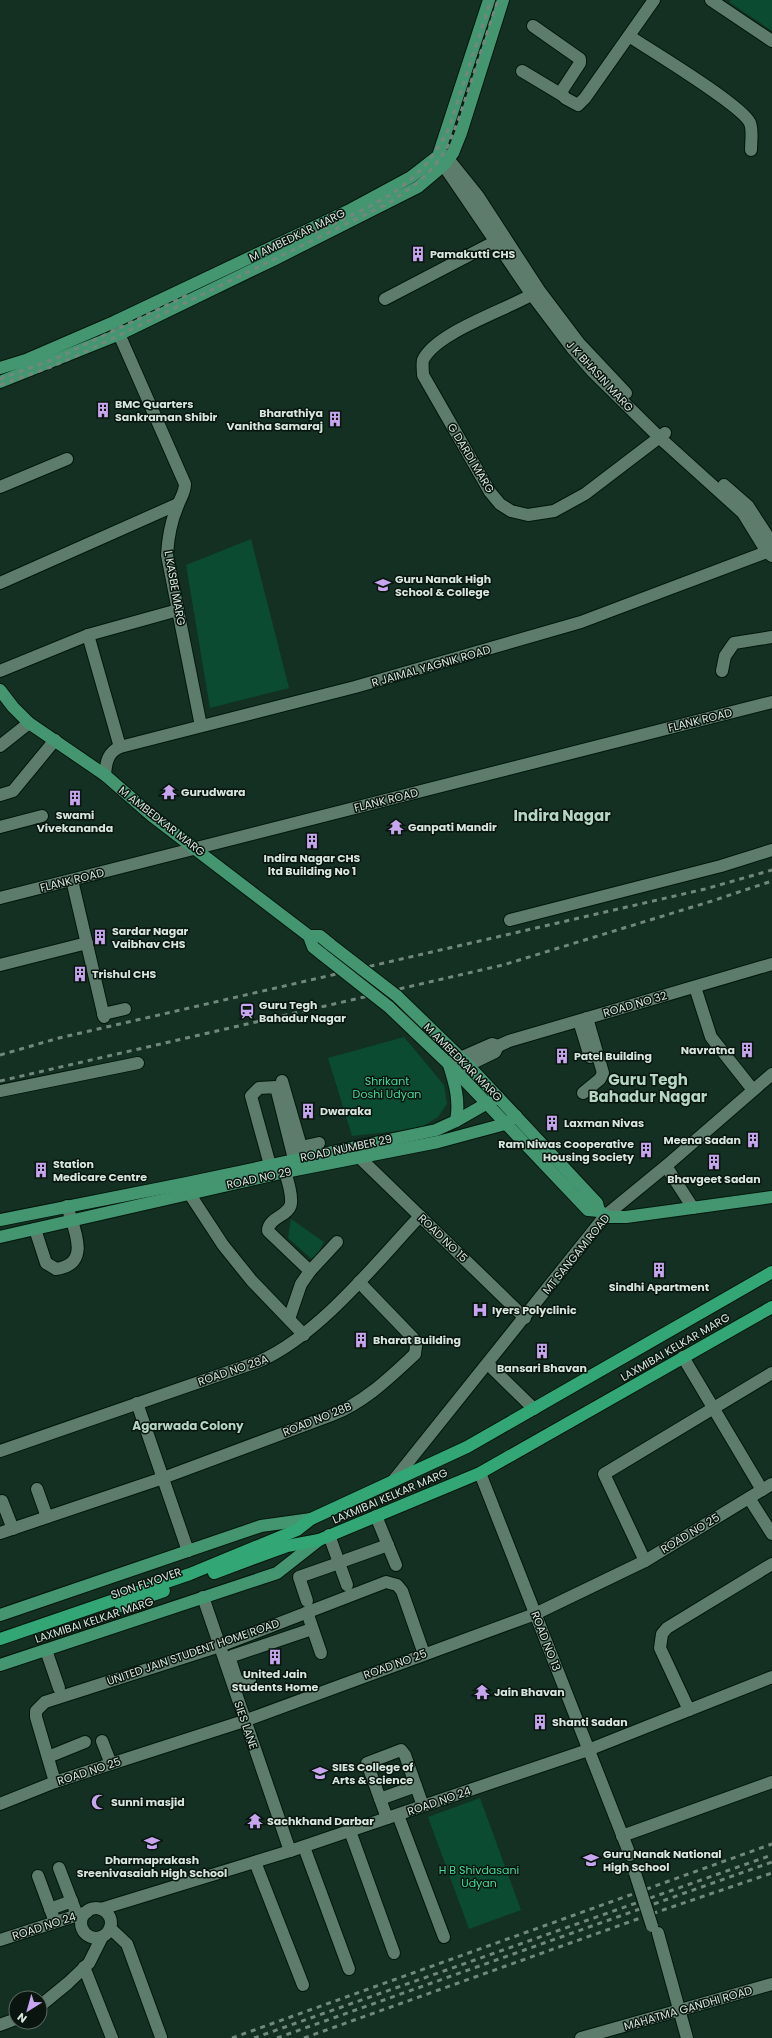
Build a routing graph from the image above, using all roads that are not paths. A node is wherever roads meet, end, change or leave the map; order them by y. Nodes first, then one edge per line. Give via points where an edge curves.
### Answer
1 (489, 0) edge
2 (503, 0) edge
3 (654, 0) edge
4 (711, 0) edge
5 (533, 26) dead end
6 (629, 36) junction
7 (772, 41) edge
8 (522, 71) dead end
9 (562, 95) junction
10 (751, 150) dead end
11 (442, 157) junction
12 (500, 240) junction
13 (535, 292) junction
14 (385, 299) dead end
15 (114, 322) junction
16 (120, 334) junction
17 (0, 368) edge
18 (0, 382) edge
19 (663, 435) junction
20 (67, 459) dead end
21 (0, 487) edge
22 (178, 504) junction
23 (771, 550) edge
24 (0, 583) edge
25 (178, 610) junction
26 (88, 635) junction
27 (772, 637) edge
28 (0, 671) edge
29 (722, 671) dead end
30 (0, 690) edge
31 (772, 702) edge
32 (29, 723) junction
33 (201, 726) junction
34 (55, 740) junction
35 (0, 746) edge
36 (120, 747) junction
37 (105, 775) junction
38 (0, 795) edge
39 (42, 816) dead end
40 (0, 827) edge
41 (196, 848) junction
42 (772, 850) edge
43 (72, 880) junction
44 (0, 898) edge
45 (510, 920) dead end
46 (309, 936) junction
47 (87, 943) junction
48 (772, 964) edge
49 (0, 965) edge
50 (695, 987) junction
51 (125, 1008) dead end
52 (586, 1019) junction
53 (603, 1054) dead end
54 (590, 1057) dead end
55 (464, 1061) junction
56 (138, 1063) dead end
57 (452, 1067) junction
58 (772, 1074) edge
59 (282, 1081) dead end
60 (754, 1090) junction
61 (0, 1091) edge
62 (583, 1093) dead end
63 (498, 1097) junction
64 (487, 1104) junction
65 (516, 1116) junction
66 (456, 1121) junction
67 (505, 1124) junction
68 (319, 1143) dead end
69 (356, 1146) junction
70 (300, 1155) junction
71 (360, 1158) junction
72 (270, 1165) junction
73 (666, 1166) junction
74 (285, 1172) junction
75 (188, 1188) junction
76 (772, 1197) edge
77 (67, 1206) junction
78 (693, 1208) junction
79 (602, 1213) junction
80 (420, 1216) junction
81 (0, 1220) edge
82 (71, 1220) junction
83 (35, 1229) junction
84 (0, 1237) edge
85 (337, 1242) dead end
86 (310, 1271) junction
87 (772, 1272) edge
88 (359, 1282) junction
89 (772, 1307) edge
90 (525, 1318) junction
91 (289, 1319) junction
92 (304, 1335) junction
93 (683, 1357) junction
94 (488, 1364) junction
95 (772, 1373) edge
96 (137, 1403) junction
97 (534, 1409) junction
98 (713, 1409) junction
99 (0, 1451) edge
100 (480, 1473) junction
101 (162, 1478) junction
102 (393, 1481) junction
103 (767, 1487) edge
104 (37, 1488) dead end
105 (749, 1498) junction
106 (2, 1502) dead end
107 (46, 1514) junction
108 (376, 1516) junction
109 (314, 1518) junction
110 (12, 1526) junction
111 (0, 1533) edge
112 (772, 1534) edge
113 (327, 1536) junction
114 (388, 1545) junction
115 (301, 1549) junction
116 (188, 1551) junction
117 (645, 1560) junction
118 (342, 1561) junction
119 (772, 1564) edge
120 (396, 1566) dead end
121 (308, 1573) junction
122 (350, 1582) dead end
123 (203, 1597) junction
124 (307, 1607) junction
125 (535, 1614) junction
126 (0, 1616) edge
127 (271, 1626) junction
128 (312, 1629) junction
129 (0, 1638) edge
130 (277, 1642) junction
131 (0, 1646) edge
132 (220, 1646) junction
133 (46, 1650) junction
134 (321, 1653) dead end
135 (424, 1654) junction
136 (0, 1665) edge
137 (772, 1677) edge
138 (250, 1680) dead end
139 (59, 1688) dead end
140 (689, 1710) junction
141 (244, 1720) junction
142 (85, 1742) dead end
143 (102, 1742) dead end
144 (588, 1750) junction
145 (48, 1757) junction
146 (111, 1764) junction
147 (55, 1782) junction
148 (772, 1782) edge
149 (416, 1786) junction
150 (380, 1799) junction
151 (0, 1804) edge
152 (423, 1806) junction
153 (393, 1817) junction
154 (350, 1831) junction
155 (622, 1836) junction
156 (304, 1846) junction
157 (290, 1852) junction
158 (630, 1855) dead end
159 (255, 1862) junction
160 (59, 1868) dead end
161 (635, 1873) dead end
162 (38, 1876) dead end
163 (72, 1901) junction
164 (50, 1908) junction
165 (101, 1909) junction
166 (82, 1913) junction
167 (55, 1922) junction
168 (106, 1933) junction
169 (444, 1937) dead end
170 (0, 1940) edge
171 (394, 1953) dead end
172 (84, 1967) junction
173 (349, 1970) dead end
174 (772, 1984) edge
175 (303, 1985) dead end
176 (48, 1999) edge
177 (679, 2010) junction
178 (161, 2037) edge
179 (112, 2038) edge
180 (580, 2038) edge
181 (687, 2038) edge

1 - 11 main road
2 - 11 main road via 461,134 453,153
3 - 6 street
4 - 7 street
5 - 9 street via 580,59 561,92
6 - 9 street via 582,103 575,105
6 - 10 street via 741,112 750,123
8 - 9 street
11 - 12 street, J K BHASIN MARG via 478,196
11 - 15 main road, M AMBEDKAR MARG via 411,177 348,210
11 - 16 main road via 418,186
12 - 13 street, J K BHASIN MARG
12 - 14 street
13 - 19 street, J K BHASIN MARG
13 - 19 street, G DARDI MARG via 450,335 435,345 423,361 423,375 490,492 500,504 511,511 528,515 554,511 585,494
15 - 16 street, L KASBE MARG
15 - 17 main road, M AMBEDKAR MARG via 26,360
16 - 18 main road
16 - 22 street, L KASBE MARG via 185,484 185,491
19 - 23 street, J K BHASIN MARG via 733,498
20 - 21 street
22 - 24 street
22 - 25 street, L KASBE MARG via 168,535 168,555
23 - 33 street, R JAIMAL YAGNIK ROAD via 581,622 355,687
25 - 26 street
25 - 33 street, L KASBE MARG
26 - 28 street
26 - 36 street
27 - 29 street via 734,643 725,656
30 - 32 main road, M AMBEDKAR MARG
31 - 41 street, FLANK ROAD
32 - 34 main road, M AMBEDKAR MARG
32 - 35 street
33 - 36 street, R JAIMAL YAGNIK ROAD
34 - 37 main road, M AMBEDKAR MARG
34 - 38 street via 13,791
36 - 37 street via 113,750 106,762
37 - 41 main road, M AMBEDKAR MARG via 152,816
39 - 40 street
41 - 43 street, FLANK ROAD
41 - 46 main road, M AMBEDKAR MARG
42 - 45 street via 721,866
43 - 44 street, FLANK ROAD
43 - 47 street
46 - 55 main road, M AMBEDKAR MARG, bridge via 320,936 396,996
46 - 57 main road, M AMBEDKAR MARG, bridge via 313,947 389,1007
47 - 49 street
47 - 51 street via 104,1015
48 - 50 street, ROAD NO 32
50 - 52 street, ROAD NO 32
50 - 60 street via 711,1037
52 - 53 street
52 - 54 street
52 - 55 street, ROAD NO 32 via 498,1046 492,1044
52 - 62 street via 603,1073
55 - 57 street, ROAD NO 32
55 - 63 main road, M AMBEDKAR MARG
56 - 61 street
57 - 64 main road, M AMBEDKAR MARG
57 - 66 main road via 459,1108
58 - 60 street, MT SANGAM ROAD
59 - 70 street
60 - 73 street, MT SANGAM ROAD
63 - 64 main road, ROAD NUMBER 29
63 - 65 main road, M AMBEDKAR MARG
64 - 66 main road, ROAD NUMBER 29
64 - 67 main road, M AMBEDKAR MARG
65 - 67 main road, ROAD NO 29
65 - 79 main road, M AMBEDKAR MARG via 598,1203
66 - 69 main road, ROAD NUMBER 29 via 436,1130
67 - 71 main road, ROAD NO 29 via 438,1142
67 - 79 main road, M AMBEDKAR MARG via 588,1210
68 - 70 street
69 - 70 main road, ROAD NUMBER 29
69 - 71 street
70 - 72 main road, ROAD NUMBER 29
70 - 72 street via 276,1087 259,1088 251,1096
71 - 74 main road, ROAD NO 29
71 - 80 street, ROAD NO 15
72 - 75 main road, ROAD NUMBER 29
73 - 78 street
73 - 79 street, MT SANGAM ROAD
74 - 75 main road, ROAD NO 29
74 - 86 street via 292,1205 275,1219 268,1231
75 - 77 main road, ROAD NUMBER 29
75 - 82 main road, ROAD NO 29
75 - 91 street via 223,1245 252,1281
76 - 78 main road, M AMBEDKAR MARG
77 - 81 main road, ROAD NUMBER 29
77 - 82 street
78 - 79 main road, M AMBEDKAR MARG via 626,1217
79 - 90 street, MT SANGAM ROAD
80 - 88 street, ROAD NO 28A
80 - 90 street, ROAD NO 15
82 - 83 main road, ROAD NO 29
82 - 83 street via 78,1252 76,1259 62,1268 56,1269 46,1263
83 - 84 main road, ROAD NO 29
85 - 86 street
86 - 91 street via 302,1284
87 - 97 highway, LAXMIBAI KELKAR MARG
88 - 92 street, ROAD NO 28A
88 - 101 street, ROAD NO 28B via 413,1338 415,1354 370,1395 350,1408
89 - 93 highway, LAXMIBAI KELKAR MARG
90 - 94 street, MT SANGAM ROAD
91 - 92 street
92 - 96 street, ROAD NO 28A via 279,1353 260,1361
93 - 98 street
93 - 100 highway, LAXMIBAI KELKAR MARG
94 - 97 street
94 - 102 street, MT SANGAM ROAD
95 - 98 street
96 - 99 street, ROAD NO 28A
96 - 101 street
97 - 102 highway, LAXMIBAI KELKAR MARG via 468,1447
98 - 103 street
98 - 117 street via 604,1474
100 - 108 highway, LAXMIBAI KELKAR MARG
100 - 125 street, ROAD NO 13
101 - 107 street, ROAD NO 28B
101 - 116 street
102 - 109 highway, LAXMIBAI KELKAR MARG
103 - 105 street, ROAD NO 25
104 - 107 street
105 - 112 street
105 - 117 street, ROAD NO 25
106 - 110 street
107 - 110 street, ROAD NO 28B
108 - 113 highway, LAXMIBAI KELKAR MARG
108 - 114 street
109 - 113 highway
109 - 116 main road, LAXMIBAI KELKAR MARG via 260,1526
109 - 129 highway, SION FLYOVER via 297,1530 190,1574
110 - 111 street, ROAD NO 28B
113 - 115 highway, LAXMIBAI KELKAR MARG
113 - 118 street
114 - 118 street
114 - 120 street
115 - 121 street
115 - 123 main road, LAXMIBAI KELKAR MARG via 277,1573
115 - 131 highway, SION FLYOVER via 287,1546 148,1597
116 - 126 main road, LAXMIBAI KELKAR MARG
117 - 125 street, ROAD NO 25
118 - 121 street
118 - 122 street
119 - 140 street via 667,1628 662,1634 660,1648
121 - 124 street via 301,1575 299,1579
123 - 132 street, SIES LANE
123 - 133 main road, LAXMIBAI KELKAR MARG
124 - 127 street, UNITED JAIN STUDENT HOME ROAD
124 - 128 street
124 - 135 street, UNITED JAIN STUDENT HOME ROAD via 391,1582 402,1591
125 - 135 street, ROAD NO 25
125 - 144 street, ROAD NO 13
127 - 130 street
127 - 132 street, UNITED JAIN STUDENT HOME ROAD
128 - 130 street
128 - 134 street
130 - 138 street via 230,1658 238,1682
132 - 141 street, SIES LANE
132 - 145 street, UNITED JAIN STUDENT HOME ROAD via 45,1702 36,1711 36,1717
133 - 136 main road, LAXMIBAI KELKAR MARG
133 - 139 street
135 - 141 street, ROAD NO 25
137 - 140 street, ROAD NO 24
140 - 144 street, ROAD NO 24
141 - 146 street, ROAD NO 25
141 - 157 street, SIES LANE
142 - 145 street
143 - 146 street
144 - 152 street, ROAD NO 24
144 - 155 street, ROAD NO 13
145 - 147 street, UNITED JAIN STUDENT HOME ROAD
146 - 147 street, ROAD NO 25
147 - 151 street, ROAD NO 25
148 - 155 street
149 - 150 street
149 - 150 street via 402,1751 374,1760 367,1763
149 - 152 street
150 - 153 street
152 - 153 street, ROAD NO 24
153 - 154 street, ROAD NO 24
153 - 169 street
154 - 156 street, ROAD NO 24
154 - 171 street
155 - 158 street, ROAD NO 13
156 - 157 street, ROAD NO 24
156 - 173 street
157 - 159 street, ROAD NO 24
159 - 165 street, ROAD NO 24
159 - 175 street
160 - 163 street
161 - 177 street, bridge
162 - 164 street
163 - 164 street
163 - 166 street
164 - 167 street
165 - 166 street via 96,1908
165 - 168 street via 111,1920
166 - 167 street, ROAD NO 24
166 - 168 street via 82,1929 88,1936 92,1938
167 - 170 street, ROAD NO 24
168 - 172 street via 89,1963
168 - 178 street via 127,1944
172 - 176 street
172 - 179 street
174 - 177 street, MAHATMA GANDHI ROAD
177 - 180 street, MAHATMA GANDHI ROAD
177 - 181 street

